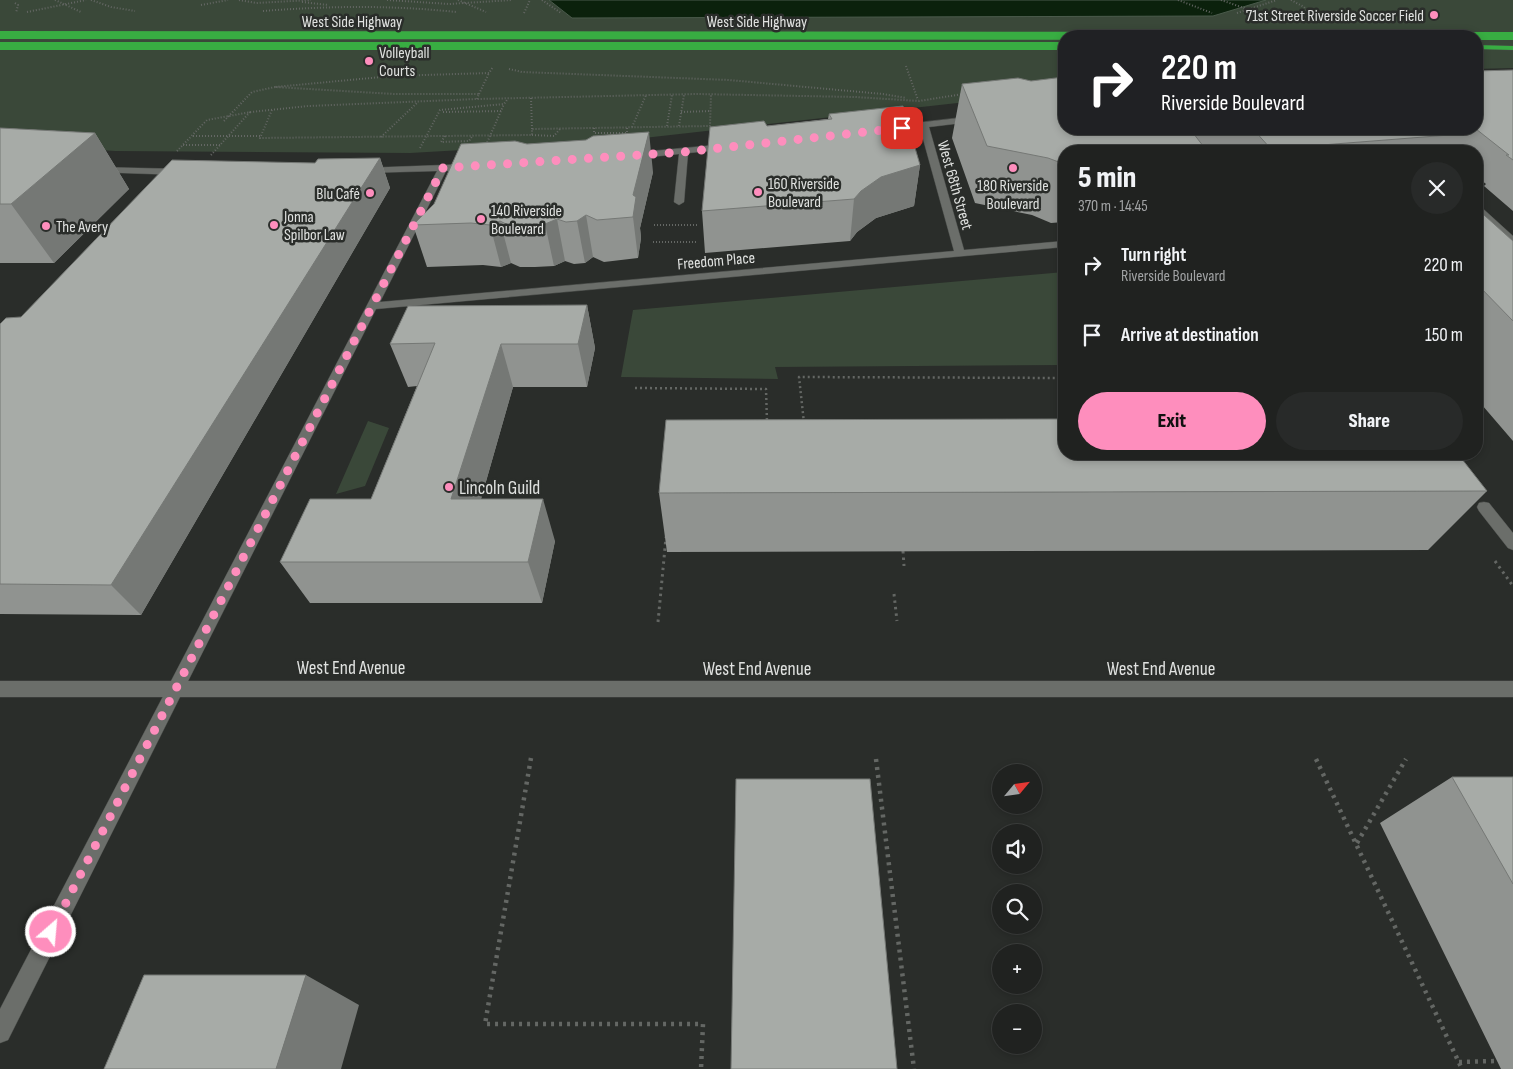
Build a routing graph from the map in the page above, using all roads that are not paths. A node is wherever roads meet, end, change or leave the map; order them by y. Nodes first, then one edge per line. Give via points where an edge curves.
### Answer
1 (0, 35) edge
2 (1058, 36) edge
3 (1483, 36) edge
4 (1513, 36) edge
5 (0, 46) edge
6 (1058, 46) edge
7 (1483, 47) edge
8 (1513, 48) edge
9 (986, 118) edge
10 (924, 125) junction
11 (883, 130) edge
12 (736, 146) edge
13 (684, 152) junction
14 (619, 157) edge
15 (485, 166) edge
16 (443, 168) junction
17 (87, 169) edge
18 (351, 170) edge
19 (192, 172) edge
20 (679, 202) dead end
21 (1483, 214) edge
22 (1513, 242) edge
23 (1058, 245) edge
24 (960, 253) junction
25 (372, 306) junction
26 (1484, 507) dead end
27 (1513, 544) edge
28 (176, 688) junction
29 (0, 689) edge
30 (1513, 689) edge
31 (0, 1032) edge

1 - 2 highway, West Side Highway, bridge
3 - 4 highway, West Side Highway, bridge
5 - 6 highway, West Side Highway, bridge
7 - 8 highway
9 - 10 street
10 - 11 street
10 - 24 street, West 68th Street
12 - 13 street
13 - 14 street
13 - 20 street
15 - 16 street
16 - 18 street
16 - 25 street
17 - 19 street via 173,175
21 - 22 street
23 - 24 street, Freedom Place
24 - 25 street, Freedom Place
25 - 28 street
26 - 27 street
28 - 29 street, West End Avenue
28 - 30 street, West End Avenue
28 - 31 street

